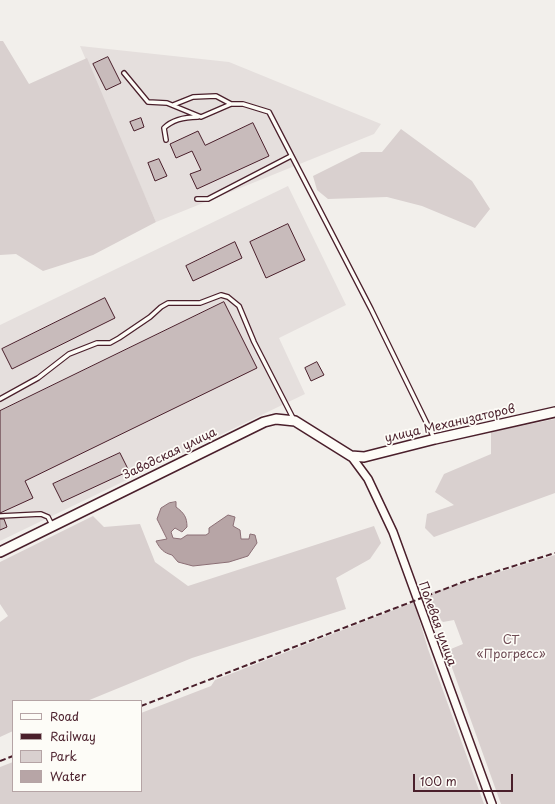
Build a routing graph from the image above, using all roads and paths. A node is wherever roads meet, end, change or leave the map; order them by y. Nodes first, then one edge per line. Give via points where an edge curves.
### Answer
1 (124, 73) dead end
2 (232, 104) junction
3 (173, 105) junction
4 (201, 117) junction
5 (166, 140) dead end
6 (291, 156) junction
7 (197, 200) dead end
8 (0, 399) edge
9 (555, 412) edge
10 (295, 421) junction
11 (435, 439) junction
12 (351, 456) junction
13 (0, 516) edge
14 (52, 525) junction
15 (0, 552) edge
16 (492, 804) edge

1 - 3 lane via 148,102
2 - 3 lane via 216,96 193,97
2 - 4 lane
2 - 6 lane via 243,104 269,112
3 - 4 lane
4 - 5 lane via 186,117 169,124 164,128
6 - 7 lane via 208,200
6 - 11 lane
8 - 10 lane via 38,378 69,354 97,343 110,343 119,338 168,303 200,303 221,294 239,306 254,342
9 - 11 street, улица Механизаторов
10 - 12 street, Заводская улица
10 - 14 street, Заводская улица via 276,419 249,428
11 - 12 street, улица Механизаторов via 364,457
12 - 16 street, Полевая улица via 368,478 393,532
13 - 14 lane via 41,514 48,517
14 - 15 street, Заводская улица

